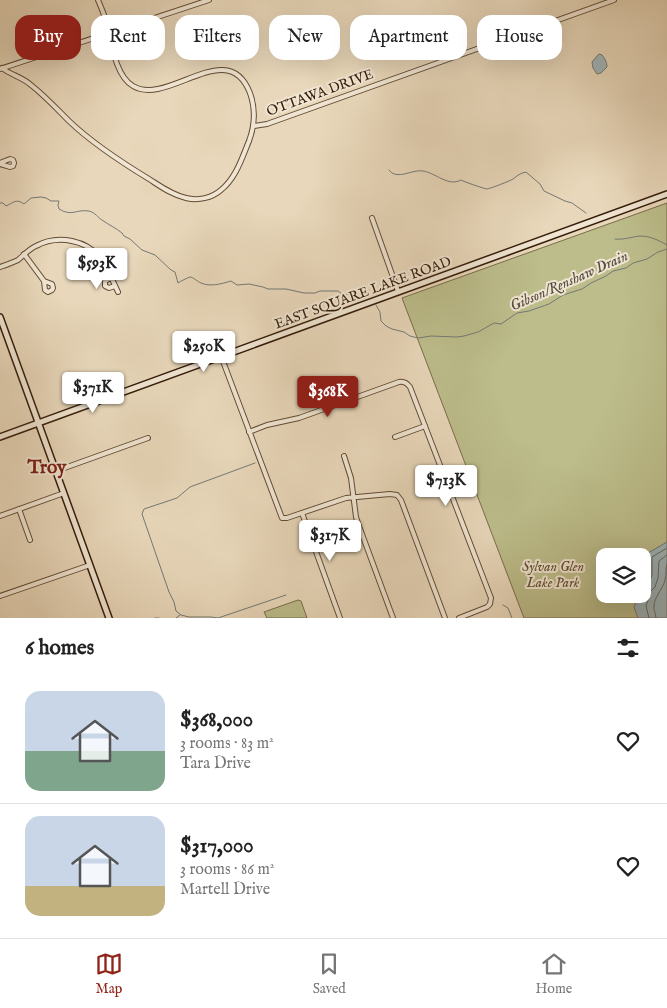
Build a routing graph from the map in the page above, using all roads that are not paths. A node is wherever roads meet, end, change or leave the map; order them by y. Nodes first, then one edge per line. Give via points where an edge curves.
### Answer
1 (98, 0) edge
2 (209, 0) edge
3 (614, 0) edge
4 (103, 15) edge
5 (164, 15) edge
6 (91, 39) edge
7 (116, 60) edge
8 (16, 64) junction
9 (1, 68) edge
10 (15, 74) junction
11 (254, 126) junction
12 (667, 194) edge
13 (372, 218) dead end
14 (24, 254) junction
15 (0, 267) edge
16 (111, 278) junction
17 (44, 281) dead end
18 (115, 286) junction
19 (398, 291) junction
20 (118, 292) dead end
21 (0, 318) edge
22 (221, 356) junction
23 (39, 424) junction
24 (425, 426) junction
25 (249, 432) junction
26 (0, 437) edge
27 (395, 437) dead end
28 (148, 438) dead end
29 (344, 456) dead end
30 (56, 471) junction
31 (64, 493) junction
32 (354, 497) junction
33 (19, 509) junction
34 (302, 513) junction
35 (0, 516) edge
36 (30, 540) dead end
37 (90, 565) junction
38 (0, 596) edge
39 (109, 618) edge
40 (340, 618) edge
41 (393, 618) edge
42 (445, 618) edge
43 (459, 618) edge

1 - 4 street
2 - 5 street
3 - 11 street, OTTAWA DRIVE via 282,119
6 - 8 street
7 - 11 street via 123,76 138,89 155,89 219,70 240,76 252,97
8 - 9 street
8 - 10 street
9 - 10 street, OTTAWA DRIVE
10 - 11 street, OTTAWA DRIVE via 31,84 112,156 186,198 211,196 227,185 238,168
12 - 19 main road, EAST SQUARE LAKE ROAD
13 - 19 street
14 - 15 street via 13,263
14 - 16 street via 43,243 76,242 95,252
14 - 17 street
16 - 18 street
16 - 18 street via 105,286
18 - 20 street
19 - 22 main road, EAST SQUARE LAKE ROAD
21 - 23 main road
22 - 23 main road, EAST SQUARE LAKE ROAD
22 - 25 street
23 - 26 main road, EAST SQUARE LAKE ROAD
23 - 30 main road
24 - 25 street via 410,387 399,382 299,418
24 - 27 street
24 - 43 street via 491,598 485,608
25 - 34 street via 280,516 283,519
28 - 30 street
29 - 32 street
30 - 31 main road
31 - 33 street
31 - 37 main road
32 - 34 street
32 - 41 street via 359,526
32 - 42 street via 399,496
33 - 35 street
33 - 36 street
34 - 40 street
37 - 38 street
37 - 39 main road

